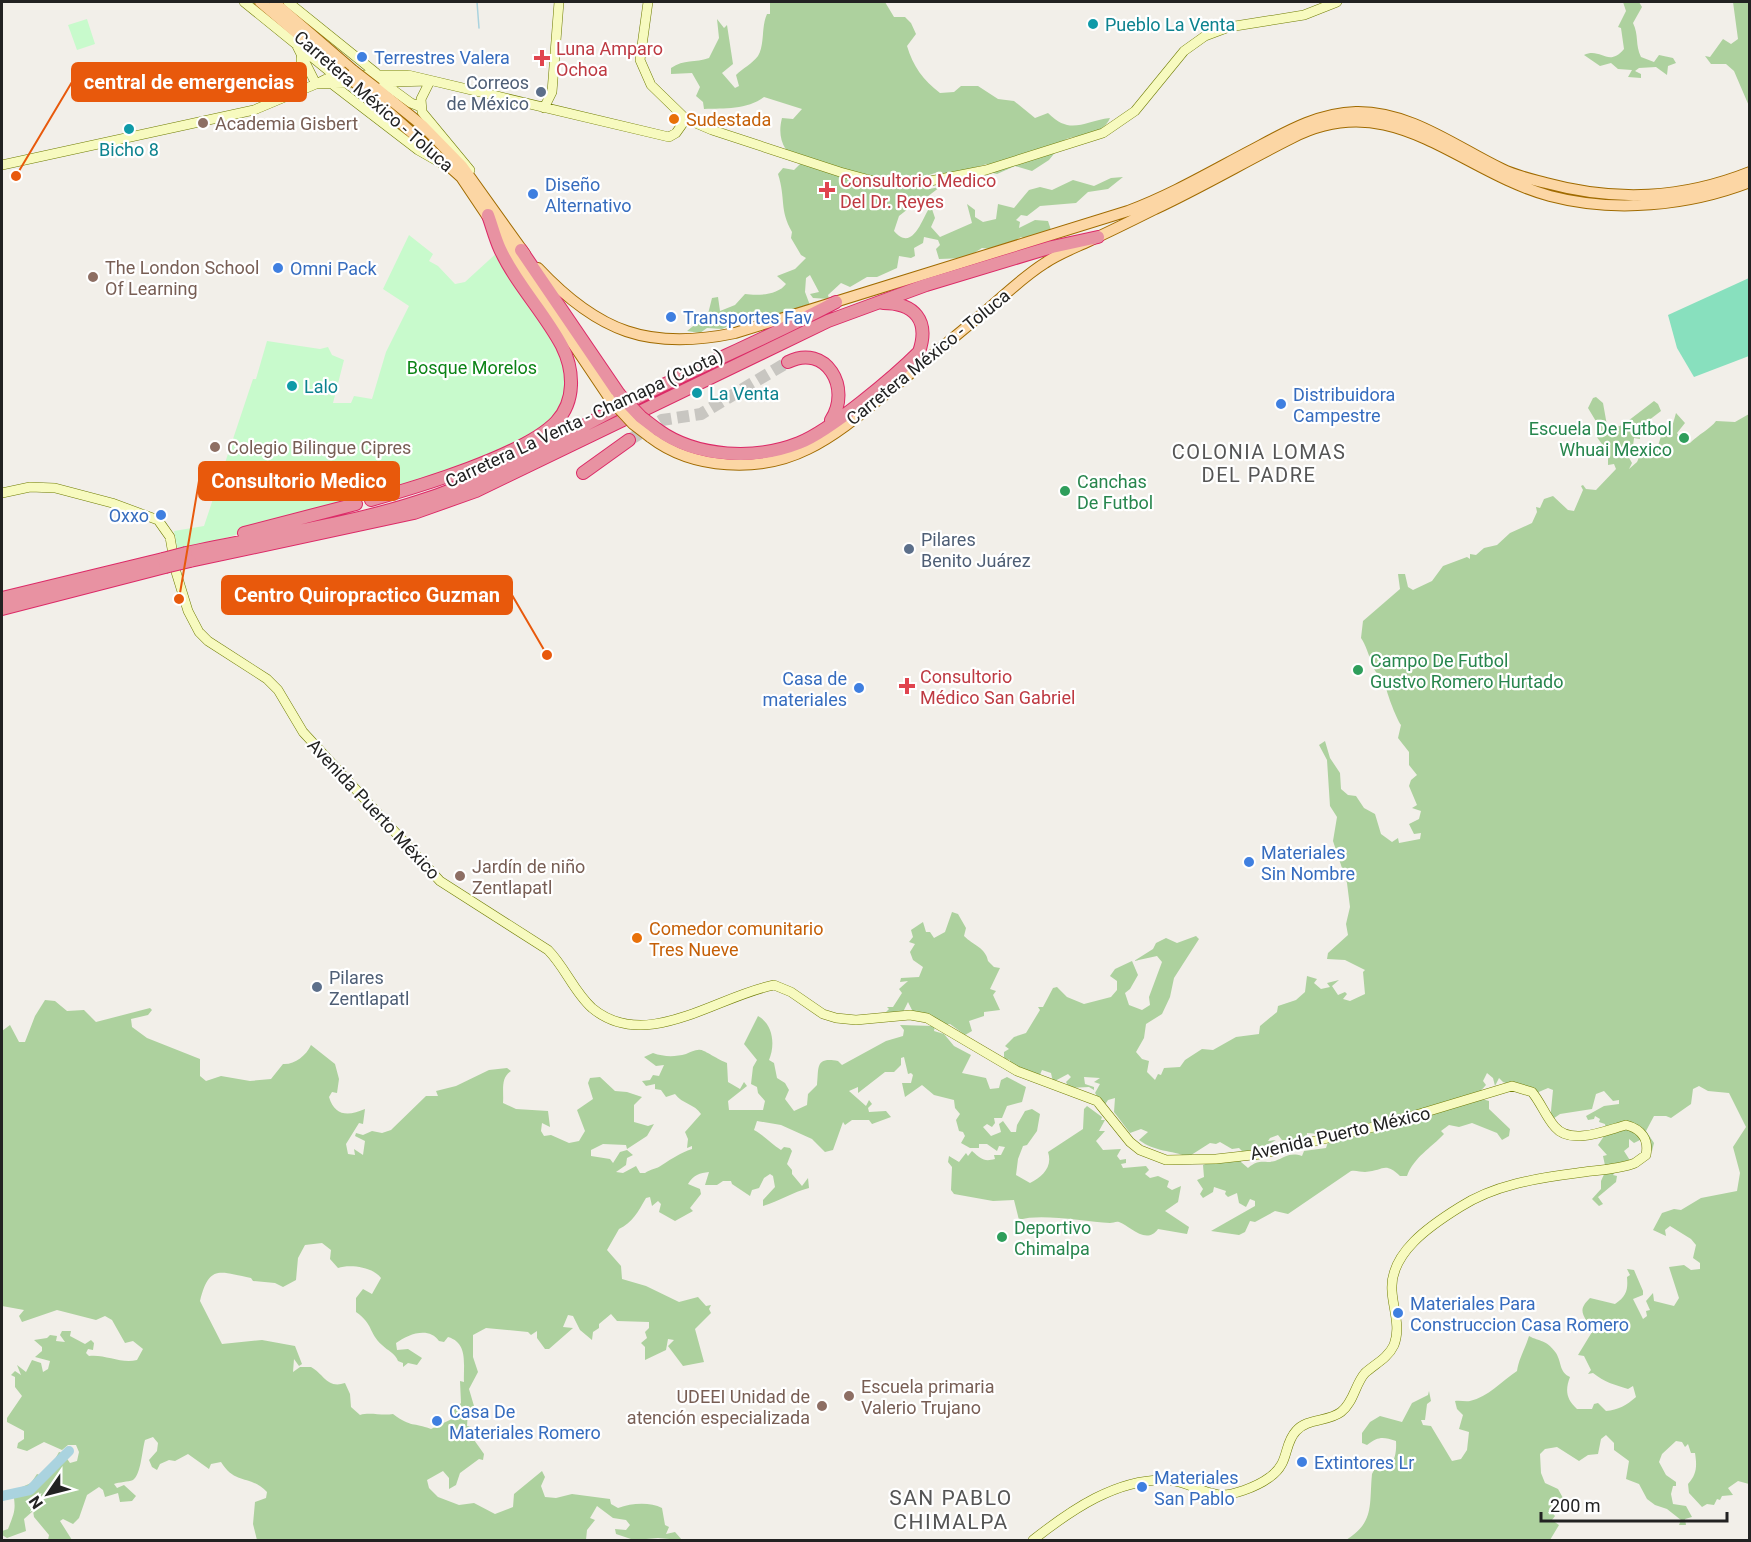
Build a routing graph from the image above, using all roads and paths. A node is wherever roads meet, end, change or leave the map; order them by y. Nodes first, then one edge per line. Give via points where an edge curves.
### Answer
1 (244, 2) edge
2 (260, 2) edge
3 (274, 2) edge
4 (288, 2) edge
5 (560, 2) edge
6 (648, 2) edge
7 (1337, 2) edge
8 (299, 51) junction
9 (376, 73) junction
10 (336, 77) junction
11 (430, 81) junction
12 (316, 84) junction
13 (358, 84) junction
14 (377, 89) junction
15 (295, 93) junction
16 (353, 98) junction
17 (421, 107) junction
18 (544, 108) junction
19 (686, 119) junction
20 (2, 165) edge
21 (454, 170) junction
22 (1749, 172) edge
23 (1749, 182) edge
24 (479, 188) junction
25 (488, 215) junction
26 (1098, 237) junction
27 (521, 250) junction
28 (836, 302) junction
29 (875, 302) junction
30 (788, 362) tunnel mouth
31 (615, 396) junction
32 (822, 430) junction
33 (654, 434) junction
34 (629, 440) tunnel mouth
35 (583, 472) dead end
36 (2, 493) edge
37 (372, 500) dead end
38 (356, 504) dead end
39 (213, 547) junction
40 (188, 557) junction
41 (164, 563) junction
42 (2, 598) edge
43 (2, 609) edge
44 (1034, 1540) edge

1 - 8 main road
2 - 10 main road, Carretera México - Toluca
3 - 14 main road, Carretera México - Toluca, bridge
4 - 9 main road
5 - 18 main road via 552,92
6 - 19 main road via 640,51 644,72 660,96
7 - 19 main road via 1304,15 1215,30 1184,51 1135,111 1103,133 954,178 880,183 788,156
8 - 10 main road
8 - 12 main road
8 - 15 main road via 301,72
9 - 10 main road
9 - 11 main road
10 - 12 main road
10 - 13 main road
10 - 14 main road, Carretera México - Toluca, bridge
10 - 16 main road
11 - 14 main road
11 - 17 main road
11 - 18 main road via 448,82
12 - 15 main road
13 - 14 main road
13 - 16 main road via 352,89
14 - 17 main road
14 - 21 main road, Carretera México - Toluca
14 - 24 main road, Carretera México - Toluca via 441,143
15 - 20 main road via 254,110
16 - 21 main road via 418,150
17 - 24 main road via 468,165
18 - 19 main road via 669,137
21 - 25 main road, Carretera México - Toluca
22 - 28 main road, Carretera México - Toluca via 1676,194 1587,194 1513,174 1422,127 1396,118 1342,113 1295,128 1157,200 1128,211
23 - 26 main road, Carretera México - Toluca via 1718,194 1670,202 1589,203 1513,183 1392,124 1340,121 1296,135
24 - 27 main road, Carretera México - Toluca
25 - 31 main road, Carretera México - Toluca
25 - 37 highway via 500,250 562,346 572,379 568,401 557,421 529,440 424,485
26 - 29 highway, Carretera La Venta - Chamapa (Cuota) via 1052,247
26 - 33 main road, Carretera México - Toluca via 1046,262 874,404 807,450 782,460 739,465 682,455
27 - 28 main road, Carretera México - Toluca via 583,309 610,325 666,340 700,341
27 - 31 highway
28 - 39 highway, Carretera La Venta - Chamapa (Cuota) via 435,496 361,517
29 - 32 highway via 910,308 923,328 919,352
29 - 40 highway, Carretera La Venta - Chamapa (Cuota) via 798,334 697,387 645,408 476,492 349,529
30 - 32 highway via 806,357 818,360 837,381 838,407
31 - 33 highway, bridge via 641,417
32 - 33 highway via 780,449 740,454 696,447
34 - 35 highway
36 - 44 main road, Avenida Puerto México via 30,487 55,489 143,513 164,526 188,611 199,632 278,690 303,732 440,881 548,950 589,1005 611,1020 632,1026 653,1025 774,985 836,1018 917,1015 1017,1071 1097,1101 1140,1150 1166,1160 1261,1154 1386,1124 1512,1086 1532,1092 1556,1128 1571,1136 1626,1125 1646,1138 1646,1155 1628,1166 1528,1181 1482,1196 1457,1208 1423,1234 1400,1257 1393,1275 1397,1335 1392,1348 1364,1374 1341,1412 1294,1432 1283,1465 1270,1478 1240,1491 1218,1495 1172,1480 1140,1481 1121,1486 1075,1510
38 - 39 highway via 246,533
39 - 40 highway, Carretera La Venta - Chamapa (Cuota)
40 - 41 highway, Carretera La Venta - Chamapa (Cuota), bridge
41 - 42 highway, Carretera La Venta - Chamapa (Cuota)
41 - 43 highway, Carretera La Venta - Chamapa (Cuota)

